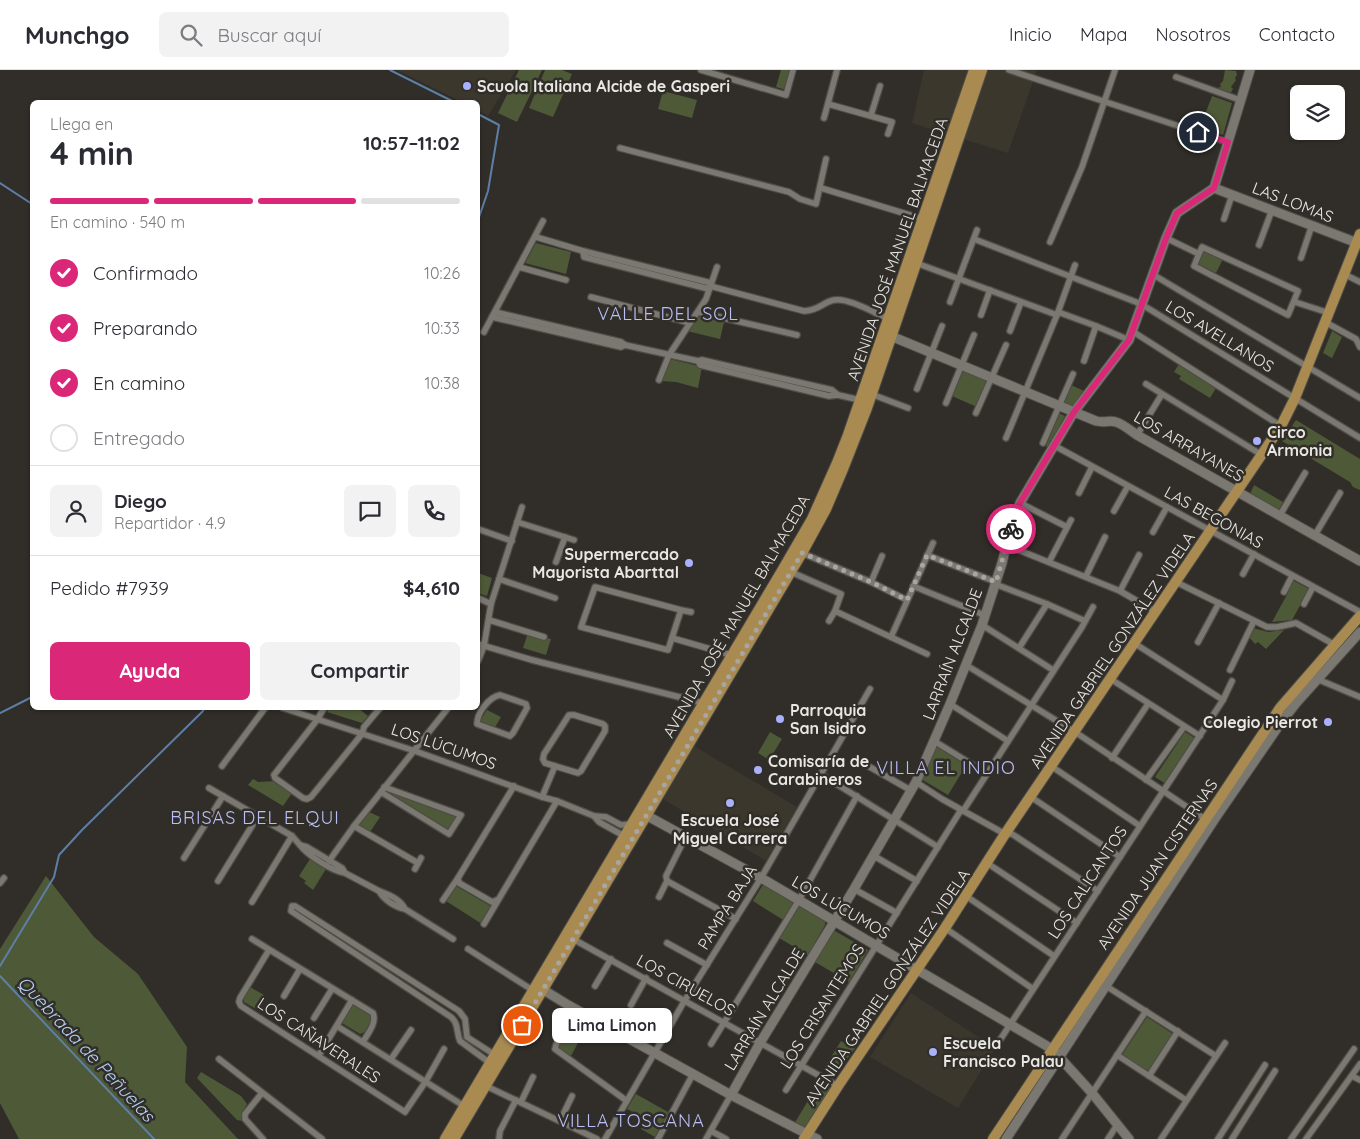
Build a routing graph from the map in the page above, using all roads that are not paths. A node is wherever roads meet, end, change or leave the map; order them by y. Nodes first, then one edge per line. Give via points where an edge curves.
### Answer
1 (701, 70) edge
2 (793, 70) edge
3 (837, 70) edge
4 (974, 70) edge
5 (982, 70) edge
6 (1009, 70) edge
7 (1115, 70) edge
8 (1250, 70) edge
9 (1176, 77) dead end
10 (880, 86) dead end
11 (1240, 100) junction
12 (1103, 101) junction
13 (828, 104) junction
14 (872, 115) junction
15 (824, 118) dead end
16 (888, 134) dead end
17 (1228, 142) junction
18 (620, 148) dead end
19 (826, 159) dead end
20 (821, 188) junction
21 (1214, 188) junction
22 (1232, 195) junction
23 (1272, 210) junction
24 (923, 219) junction
25 (1224, 219) dead end
26 (543, 221) dead end
27 (1312, 225) junction
28 (977, 230) dead end
29 (536, 237) junction
30 (1166, 238) junction
31 (974, 240) junction
32 (1359, 240) edge
33 (1050, 242) dead end
34 (1259, 245) dead end
35 (1199, 254) junction
36 (1301, 258) dead end
37 (916, 263) junction
38 (1075, 265) dead end
39 (519, 267) junction
40 (717, 267) dead end
41 (1152, 274) junction
42 (1344, 274) junction
43 (1071, 277) junction
44 (958, 278) junction
45 (566, 280) dead end
46 (1360, 282) edge
47 (710, 286) junction
48 (990, 290) junction
49 (591, 297) dead end
50 (950, 302) dead end
51 (1021, 302) junction
52 (1295, 302) junction
53 (1141, 304) junction
54 (698, 312) junction
55 (494, 314) junction
56 (1058, 314) junction
57 (981, 315) dead end
58 (1327, 318) junction
59 (892, 320) junction
60 (690, 323) junction
61 (942, 326) dead end
62 (1096, 326) junction
63 (1010, 331) dead end
64 (484, 332) dead end
65 (797, 335) dead end
66 (887, 335) junction
67 (974, 335) dead end
68 (1131, 336) junction
69 (1358, 338) edge
70 (1006, 345) dead end
71 (1360, 347) edge
72 (932, 353) junction
73 (669, 355) junction
74 (1084, 361) dead end
75 (961, 366) junction
76 (1307, 368) junction
77 (1074, 374) dead end
78 (992, 377) junction
79 (659, 380) dead end
80 (1146, 384) dead end
81 (916, 389) dead end
82 (1026, 392) junction
83 (871, 394) junction
84 (1162, 394) junction
85 (1295, 398) junction
86 (1360, 398) edge
87 (860, 400) junction
88 (946, 403) dead end
89 (1058, 406) junction
90 (908, 408) dead end
91 (1074, 412) junction
92 (976, 413) dead end
93 (1281, 426) junction
94 (1137, 435) junction
95 (1006, 438) dead end
96 (1360, 438) edge
97 (1043, 442) dead end
98 (1055, 446) junction
99 (1262, 456) junction
100 (1092, 467) junction
101 (1305, 473) dead end
102 (1128, 486) junction
103 (1237, 492) junction
104 (1079, 493) dead end
105 (1340, 493) dead end
106 (1020, 503) junction
107 (1167, 506) junction
108 (522, 507) dead end
109 (1114, 511) dead end
110 (1280, 515) junction
111 (1071, 520) dead end
112 (517, 522) junction
113 (1067, 527) junction
114 (480, 530) edge
115 (1212, 530) junction
116 (1153, 532) dead end
117 (1315, 535) junction
118 (565, 537) junction
119 (1105, 537) dead end
120 (574, 540) dead end
121 (512, 541) junction
122 (932, 543) dead end
123 (1006, 545) junction
124 (802, 553) junction
125 (1254, 554) junction
126 (927, 555) junction
127 (1140, 555) dead end
128 (882, 556) dead end
129 (1360, 560) edge
130 (556, 562) dead end
131 (1049, 562) junction
132 (791, 572) junction
133 (1243, 574) dead end
134 (1086, 576) junction
135 (1292, 576) junction
136 (499, 579) junction
137 (871, 582) junction
138 (1176, 582) junction
139 (996, 583) junction
140 (914, 586) junction
141 (1313, 587) junction
142 (1120, 591) junction
143 (1284, 592) dead end
144 (555, 598) dead end
145 (480, 599) edge
146 (907, 600) junction
147 (1219, 603) junction
148 (491, 604) junction
149 (1047, 604) junction
150 (1304, 604) dead end
151 (1093, 607) dead end
152 (681, 610) junction
153 (835, 611) junction
154 (691, 612) dead end
155 (1156, 612) junction
156 (1360, 612) edge
157 (984, 615) junction
158 (1360, 616) edge
159 (489, 620) junction
160 (829, 621) dead end
161 (1085, 621) junction
162 (1254, 621) junction
163 (982, 625) junction
164 (1360, 632) edge
165 (544, 636) dead end
166 (891, 637) junction
167 (672, 638) junction
168 (1198, 642) dead end
169 (1134, 643) junction
170 (480, 645) edge
171 (1334, 645) junction
172 (484, 646) junction
173 (1018, 648) junction
174 (927, 654) dead end
175 (731, 655) junction
176 (480, 656) edge
177 (966, 665) junction
178 (1053, 670) junction
179 (1230, 670) dead end
180 (1109, 678) junction
181 (1318, 679) junction
182 (1232, 680) dead end
183 (870, 689) dead end
184 (1360, 697) edge
185 (1223, 700) junction
186 (703, 704) junction
187 (950, 704) junction
188 (1148, 704) junction
189 (1030, 705) junction
190 (480, 708) edge
191 (264, 710) edge
192 (290, 710) edge
193 (323, 710) edge
194 (378, 710) edge
195 (446, 710) edge
196 (479, 710) edge
197 (317, 720) junction
198 (1184, 727) junction
199 (1074, 732) junction
200 (362, 734) junction
201 (1200, 736) junction
202 (934, 741) junction
203 (1008, 741) junction
204 (414, 750) junction
205 (1112, 758) junction
206 (863, 762) dead end
207 (222, 766) dead end
208 (555, 766) junction
209 (1051, 766) junction
210 (986, 773) junction
211 (822, 775) junction
212 (1146, 780) junction
213 (514, 786) junction
214 (914, 786) junction
215 (210, 788) dead end
216 (382, 789) junction
217 (1164, 792) junction
218 (223, 796) junction
219 (856, 796) junction
220 (542, 797) junction
221 (1031, 797) junction
222 (557, 801) junction
223 (962, 810) junction
224 (643, 814) junction
225 (258, 816) junction
226 (594, 816) junction
227 (1205, 819) junction
228 (894, 821) junction
229 (632, 824) junction
230 (354, 826) junction
231 (1140, 826) junction
232 (1005, 834) junction
233 (292, 836) junction
234 (686, 836) junction
235 (628, 839) junction
236 (300, 845) junction
237 (938, 847) junction
238 (874, 856) junction
239 (1120, 857) junction
240 (184, 858) dead end
241 (329, 861) junction
242 (418, 863) dead end
243 (987, 863) junction
244 (345, 873) junction
245 (458, 878) junction
246 (761, 878) junction
247 (218, 881) dead end
248 (668, 881) junction
249 (917, 881) junction
250 (854, 889) junction
251 (1098, 892) junction
252 (966, 896) junction
253 (659, 897) dead end
254 (444, 900) dead end
255 (498, 900) junction
256 (799, 900) junction
257 (252, 902) dead end
258 (897, 913) junction
259 (736, 919) junction
260 (834, 921) junction
261 (1077, 923) junction
262 (484, 924) dead end
263 (945, 928) junction
264 (346, 937) junction
265 (252, 939) dead end
266 (453, 939) dead end
267 (573, 939) junction
268 (667, 943) dead end
269 (341, 944) junction
270 (877, 946) junction
271 (468, 949) dead end
272 (269, 950) junction
273 (1054, 956) junction
274 (611, 959) junction
275 (707, 965) junction
276 (390, 966) junction
277 (300, 969) junction
278 (918, 970) junction
279 (385, 973) junction
280 (646, 978) junction
281 (595, 986) dead end
282 (1106, 986) junction
283 (332, 989) junction
284 (1033, 989) junction
285 (538, 990) junction
286 (284, 996) dead end
287 (438, 997) junction
288 (352, 1000) junction
289 (685, 1000) junction
290 (433, 1004) junction
291 (568, 1005) junction
292 (631, 1005) dead end
293 (1146, 1011) junction
294 (314, 1018) dead end
295 (724, 1022) junction
296 (1010, 1025) junction
297 (337, 1026) junction
298 (410, 1030) dead end
299 (1178, 1032) junction
300 (363, 1042) junction
301 (760, 1043) junction
302 (998, 1043) dead end
303 (1225, 1043) dead end
304 (711, 1044) dead end
305 (444, 1049) dead end
306 (1052, 1049) junction
307 (1354, 1050) dead end
308 (655, 1052) junction
309 (319, 1055) junction
310 (1117, 1055) junction
311 (1216, 1056) junction
312 (493, 1058) junction
313 (1060, 1058) junction
314 (219, 1059) dead end
315 (391, 1059) junction
316 (1360, 1064) edge
317 (1265, 1065) dead end
318 (801, 1066) junction
319 (1275, 1071) dead end
320 (693, 1074) junction
321 (1149, 1076) junction
322 (1352, 1076) junction
323 (533, 1077) dead end
324 (1360, 1080) edge
325 (426, 1081) junction
326 (486, 1086) junction
327 (838, 1086) junction
328 (786, 1090) dead end
329 (262, 1093) junction
330 (1092, 1094) junction
331 (731, 1095) junction
332 (572, 1096) dead end
333 (627, 1100) junction
334 (1186, 1100) junction
335 (519, 1101) junction
336 (464, 1106) junction
337 (560, 1121) junction
338 (1117, 1125) junction
339 (711, 1130) junction
340 (809, 1137) edge
341 (262, 1139) edge
342 (322, 1139) edge
343 (445, 1139) edge
344 (454, 1139) edge
345 (499, 1139) edge
346 (597, 1139) edge
347 (605, 1139) edge
348 (658, 1139) edge
349 (706, 1139) edge
350 (726, 1139) edge
351 (993, 1139) edge
352 (1006, 1139) edge
353 (1062, 1139) edge
354 (1108, 1139) edge
355 (1129, 1139) edge
356 (1162, 1139) edge
357 (1218, 1139) edge
358 (1232, 1139) edge
359 (1291, 1139) edge
360 (1306, 1139) edge

1 - 2 street via 786,95
3 - 13 street
4 - 24 main road, AVENIDA JOSÉ MANUEL BALMACEDA
5 - 37 main road, AVENIDA JOSÉ MANUEL BALMACEDA
6 - 12 street
7 - 12 street
8 - 11 street
9 - 11 street
10 - 14 street
11 - 17 street
12 - 17 street
12 - 33 street via 1082,167
13 - 14 street
13 - 15 street
14 - 16 street via 892,122
17 - 21 street
18 - 20 street via 790,192 816,204
19 - 20 street
20 - 24 street
21 - 22 street, LAS LOMAS
21 - 30 street, LARRAÍN ALCALDE via 1177,213
22 - 23 street, LAS LOMAS
22 - 25 street
23 - 27 street, LAS LOMAS
23 - 34 street
24 - 59 main road, AVENIDA JOSÉ MANUEL BALMACEDA
26 - 29 street
27 - 32 street, LAS LOMAS
27 - 36 street
28 - 31 street
29 - 39 street
29 - 47 street via 583,251 584,257
30 - 35 street
30 - 41 street, LARRAÍN ALCALDE
31 - 43 street, LOS AVELLANOS
31 - 44 street
32 - 42 main road, AVENIDA GABRIEL GONZÁLEZ VIDELA
35 - 52 street via 1202,247 1298,291
35 - 52 street via 1194,266 1288,315
37 - 44 street
37 - 59 main road, AVENIDA JOSÉ MANUEL BALMACEDA
38 - 43 street
39 - 45 street
39 - 55 street
40 - 47 street
41 - 53 street, LARRAÍN ALCALDE
41 - 76 street
42 - 46 street
42 - 58 main road, AVENIDA GABRIEL GONZÁLEZ VIDELA
43 - 53 street, LOS AVELLANOS
43 - 56 street
44 - 48 street
44 - 50 street
47 - 54 street
47 - 59 street via 804,311 844,299
48 - 51 street
48 - 57 street
49 - 60 street
51 - 56 street
51 - 63 street
52 - 58 street
53 - 68 street, LARRAÍN ALCALDE
53 - 85 street, LOS AVELLANOS
54 - 60 street
54 - 65 street
55 - 64 street
55 - 73 street via 621,347 625,345
56 - 62 street
56 - 82 street
58 - 69 street
58 - 76 main road, AVENIDA GABRIEL GONZÁLEZ VIDELA
59 - 66 main road, AVENIDA JOSÉ MANUEL BALMACEDA
60 - 73 street
61 - 72 street
62 - 68 street
62 - 74 street
66 - 72 street, LOS ARRAYANES
66 - 83 main road, AVENIDA JOSÉ MANUEL BALMACEDA
66 - 87 main road, AVENIDA JOSÉ MANUEL BALMACEDA
67 - 75 street
68 - 91 street, LARRAÍN ALCALDE
68 - 93 street
69 - 71 street
70 - 78 street
72 - 75 street, LOS ARRAYANES
72 - 81 street
73 - 79 street
73 - 87 street via 702,360 784,383 832,390 838,395
75 - 78 street, LOS ARRAYANES
75 - 88 street
76 - 85 main road, AVENIDA GABRIEL GONZÁLEZ VIDELA
76 - 86 street
77 - 89 street
78 - 82 street, LOS ARRAYANES
78 - 92 street
80 - 84 street
82 - 89 street, LOS ARRAYANES
82 - 95 street
83 - 90 street
83 - 124 main road, AVENIDA JOSÉ MANUEL BALMACEDA via 833,494
84 - 94 street
84 - 99 street
85 - 93 main road, AVENIDA GABRIEL GONZÁLEZ VIDELA
85 - 96 street, LOS AVELLANOS
87 - 175 main road, AVENIDA JOSÉ MANUEL BALMACEDA via 812,519
89 - 91 street, LOS ARRAYANES
89 - 97 street
91 - 94 street, LOS ARRAYANES via 1104,423 1117,422
91 - 98 street, LARRAÍN ALCALDE
93 - 99 main road, AVENIDA GABRIEL GONZÁLEZ VIDELA
94 - 103 street, LOS ARRAYANES
98 - 100 street, LAS BEGONIAS
98 - 106 street, LARRAÍN ALCALDE
99 - 103 main road, AVENIDA GABRIEL GONZÁLEZ VIDELA
100 - 102 street, LAS BEGONIAS
100 - 104 street
101 - 110 street
102 - 107 street, LAS BEGONIAS
102 - 109 street
103 - 110 street, LOS ARRAYANES
103 - 115 main road, AVENIDA GABRIEL GONZÁLEZ VIDELA
105 - 117 street
106 - 113 street
106 - 123 street, LARRAÍN ALCALDE
107 - 115 street, LAS BEGONIAS
107 - 116 street
108 - 112 street
110 - 117 street, LOS ARRAYANES
111 - 113 street
112 - 118 street
112 - 121 street
113 - 131 street
114 - 121 street
115 - 125 street, LAS BEGONIAS
115 - 138 main road, AVENIDA GABRIEL GONZÁLEZ VIDELA
117 - 129 street, LOS ARRAYANES
118 - 120 street
118 - 130 street
119 - 134 street
121 - 136 street
122 - 126 street
123 - 131 street
123 - 139 street, LARRAÍN ALCALDE
124 - 132 main road, AVENIDA JOSÉ MANUEL BALMACEDA
124 - 137 street
125 - 133 street
125 - 135 street, LAS BEGONIAS
126 - 139 street
126 - 140 street
127 - 142 street
128 - 137 street
131 - 134 street
132 - 153 street via 841,594
132 - 224 main road, AVENIDA JOSÉ MANUEL BALMACEDA
134 - 142 street
135 - 141 street, LAS BEGONIAS
135 - 143 street
136 - 144 street
136 - 148 street
137 - 146 street
138 - 147 street
138 - 155 main road, AVENIDA GABRIEL GONZÁLEZ VIDELA
139 - 149 street
139 - 157 street, LARRAÍN ALCALDE
140 - 146 street
140 - 157 street
141 - 150 street
141 - 156 street, LAS BEGONIAS
142 - 155 street
145 - 148 street
146 - 166 street
147 - 162 street
147 - 168 street
148 - 159 street
149 - 161 street
149 - 173 street
151 - 161 street, LOS CRISANTEMOS
152 - 154 street
152 - 167 street
152 - 167 street via 594,587 581,627 668,650
153 - 160 street
153 - 166 street
155 - 169 main road, AVENIDA GABRIEL GONZÁLEZ VIDELA
157 - 163 street, LARRAÍN ALCALDE
158 - 171 main road, AVENIDA JUAN CISTERNAS
159 - 165 street
159 - 172 street
161 - 178 street, LOS CRISANTEMOS
162 - 171 street via 1267,627 1296,624
162 - 179 street
163 - 173 street
163 - 177 street, LARRAÍN ALCALDE
164 - 181 street, AVENIDA JUAN CISTERNAS
166 - 174 street
167 - 175 street
169 - 180 main road, AVENIDA GABRIEL GONZÁLEZ VIDELA
169 - 185 street
170 - 172 street
171 - 227 main road, AVENIDA JUAN CISTERNAS via 1280,708
172 - 176 street
172 - 186 street
173 - 178 street
175 - 186 main road, AVENIDA JOSÉ MANUEL BALMACEDA
177 - 187 street, LARRAÍN ALCALDE
177 - 189 street
178 - 189 street, LOS CRISANTEMOS
180 - 188 street
180 - 199 main road, AVENIDA GABRIEL GONZÁLEZ VIDELA
181 - 184 street
181 - 282 street, AVENIDA JUAN CISTERNAS via 1282,721
182 - 185 street, LOS CALICANTOS
183 - 211 street, PAMPA BAJA
185 - 201 street, LOS CALICANTOS
186 - 224 main road, AVENIDA JOSÉ MANUEL BALMACEDA
187 - 202 street, LARRAÍN ALCALDE
187 - 203 street
188 - 198 street
188 - 205 street
189 - 199 street
189 - 203 street, LOS CRISANTEMOS
190 - 196 street via 496,696 522,702 527,708 510,736 477,724
191 - 207 street
192 - 197 street, LOS LÚCUMOS
193 - 197 street
194 - 200 street
195 - 204 street
197 - 200 street, LOS LÚCUMOS
197 - 200 street via 275,772 275,778 303,798 311,797
198 - 201 street
198 - 212 street
199 - 205 street
199 - 209 main road, AVENIDA GABRIEL GONZÁLEZ VIDELA
200 - 204 street, LOS LÚCUMOS
201 - 217 street, LOS CALICANTOS
202 - 210 street
202 - 214 street, LARRAÍN ALCALDE
203 - 210 street, LOS CRISANTEMOS
204 - 213 street, LOS LÚCUMOS
204 - 216 street
205 - 212 street
206 - 214 street
208 - 208 street via 573,773 581,771 605,726 569,715 544,754 545,763
208 - 220 street
209 - 221 main road, AVENIDA GABRIEL GONZÁLEZ VIDELA
209 - 231 street
210 - 223 street, LOS CRISANTEMOS
211 - 219 street
211 - 246 street, PAMPA BAJA
212 - 217 street
213 - 220 street, LOS LÚCUMOS
213 - 245 street
214 - 223 street
214 - 228 street, LARRAÍN ALCALDE
215 - 218 street
216 - 216 street via 449,834 461,815
216 - 230 street
217 - 227 street
217 - 231 street, LOS CALICANTOS
218 - 225 street
218 - 240 street
219 - 228 street
219 - 256 street
220 - 222 street, LOS LÚCUMOS
221 - 232 main road, AVENIDA GABRIEL GONZÁLEZ VIDELA
221 - 239 street
222 - 226 street, LOS LÚCUMOS
222 - 255 street
223 - 232 street
223 - 237 street, LOS CRISANTEMOS
224 - 229 main road, AVENIDA JOSÉ MANUEL BALMACEDA
224 - 234 street, LOS LÚCUMOS
224 - 235 main road, AVENIDA JOSÉ MANUEL BALMACEDA
225 - 233 street
225 - 247 street
226 - 229 street, LOS LÚCUMOS
226 - 235 street, LOS LÚCUMOS
227 - 306 main road, AVENIDA JUAN CISTERNAS
228 - 237 street
228 - 238 street, LARRAÍN ALCALDE
229 - 235 main road, AVENIDA JOSÉ MANUEL BALMACEDA
230 - 241 street
230 - 242 street
231 - 239 street, LOS CALICANTOS
232 - 243 main road, AVENIDA GABRIEL GONZÁLEZ VIDELA
232 - 251 street via 1012,834
233 - 236 street
233 - 257 street
234 - 246 street, LOS LÚCUMOS
234 - 248 street via 666,876
235 - 267 main road, AVENIDA JOSÉ MANUEL BALMACEDA
235 - 285 main road, AVENIDA JOSÉ MANUEL BALMACEDA via 541,977
236 - 241 street
236 - 244 street via 332,869
237 - 249 street, LOS CRISANTEMOS
238 - 249 street
238 - 250 street, LARRAÍN ALCALDE
239 - 251 street, LOS CALICANTOS
241 - 244 street
243 - 252 main road, AVENIDA GABRIEL GONZÁLEZ VIDELA
243 - 261 street
244 - 266 street via 386,893
245 - 254 street
245 - 255 street via 459,883 492,902
246 - 256 street, LOS LÚCUMOS
246 - 259 street, PAMPA BAJA
248 - 253 street
248 - 259 street
249 - 258 street, LOS CRISANTEMOS
250 - 258 street
250 - 260 street, LARRAÍN ALCALDE
251 - 261 street, LOS CALICANTOS
252 - 263 main road, AVENIDA GABRIEL GONZÁLEZ VIDELA
252 - 273 street
255 - 262 street
256 - 260 street, LOS LÚCUMOS
256 - 295 street
258 - 270 street, LOS CRISANTEMOS
259 - 275 street, PAMPA BAJA
260 - 270 street, LOS LÚCUMOS
260 - 301 street, LARRAÍN ALCALDE
261 - 273 street, LOS CALICANTOS
263 - 278 main road, AVENIDA GABRIEL GONZÁLEZ VIDELA
263 - 284 street
264 - 269 street
264 - 269 street via 292,906 291,911
264 - 276 street
265 - 272 street
267 - 274 street, LOS CIRUELOS
267 - 285 main road, AVENIDA JOSÉ MANUEL BALMACEDA
268 - 275 street
269 - 279 street
270 - 278 street, LOS LÚCUMOS
270 - 318 street, LOS CRISANTEMOS
271 - 285 street
272 - 277 street
272 - 309 street, LOS CAÑAVERALES via 239,1002
273 - 284 street, LOS CALICANTOS
274 - 280 street, LOS CIRUELOS
274 - 281 street
275 - 289 street, PAMPA BAJA
276 - 279 street
276 - 287 street
277 - 283 street
277 - 286 street
278 - 296 street, LOS LÚCUMOS
278 - 327 main road, AVENIDA GABRIEL GONZÁLEZ VIDELA
279 - 290 street
280 - 289 street, LOS CIRUELOS
280 - 292 street
282 - 293 street
282 - 313 street, AVENIDA JUAN CISTERNAS
283 - 288 street
283 - 294 street
284 - 296 street, LOS CALICANTOS
285 - 291 street
285 - 312 main road, AVENIDA JOSÉ MANUEL BALMACEDA
285 - 326 main road, AVENIDA JOSÉ MANUEL BALMACEDA
287 - 290 street
287 - 312 street via 463,1015 467,1037
288 - 297 street
288 - 300 street via 374,1016 373,1026
289 - 295 street, LOS CIRUELOS
289 - 308 street, PAMPA BAJA
290 - 312 street via 456,1021 458,1036 464,1045
291 - 308 street
291 - 333 street via 555,1049
293 - 299 street
293 - 310 street
295 - 301 street, LOS CIRUELOS
295 - 304 street
296 - 302 street, LOS CALICANTOS
296 - 306 street, LOS LÚCUMOS
297 - 300 street
297 - 309 street
298 - 315 street
299 - 311 street
299 - 321 street
300 - 315 street
301 - 318 street, LOS CIRUELOS
301 - 331 street, LARRAÍN ALCALDE
303 - 311 street
305 - 325 street
306 - 313 street, LOS LÚCUMOS
306 - 351 main road, AVENIDA JUAN CISTERNAS
307 - 359 street
308 - 320 street
308 - 333 street, PAMPA BAJA
309 - 325 street, LOS CAÑAVERALES via 405,1112
310 - 321 street
310 - 330 street
311 - 334 street
312 - 336 main road, AVENIDA JOSÉ MANUEL BALMACEDA
313 - 330 street, LOS LÚCUMOS
313 - 352 street, AVENIDA JUAN CISTERNAS
314 - 329 street
315 - 325 street
316 - 322 street
317 - 357 street
318 - 327 street, LOS CIRUELOS
318 - 328 street, LOS CRISANTEMOS
319 - 358 street
320 - 331 street
320 - 348 street
321 - 334 street
322 - 324 street
322 - 360 street
323 - 335 street
325 - 336 street
326 - 335 street
326 - 344 main road, AVENIDA JOSÉ MANUEL BALMACEDA
327 - 340 main road, AVENIDA GABRIEL GONZÁLEZ VIDELA
329 - 341 street via 245,1114 245,1119
329 - 342 street
330 - 338 street, LOS LÚCUMOS
330 - 353 street
331 - 339 street, LARRAÍN ALCALDE
331 - 340 street
332 - 337 street
333 - 347 street, PAMPA BAJA
334 - 356 street
335 - 337 street
335 - 345 street via 500,1131
336 - 343 main road, AVENIDA JOSÉ MANUEL BALMACEDA
337 - 346 street
338 - 354 street
338 - 355 street, LOS LÚCUMOS
339 - 349 street, LARRAÍN ALCALDE
339 - 350 street

